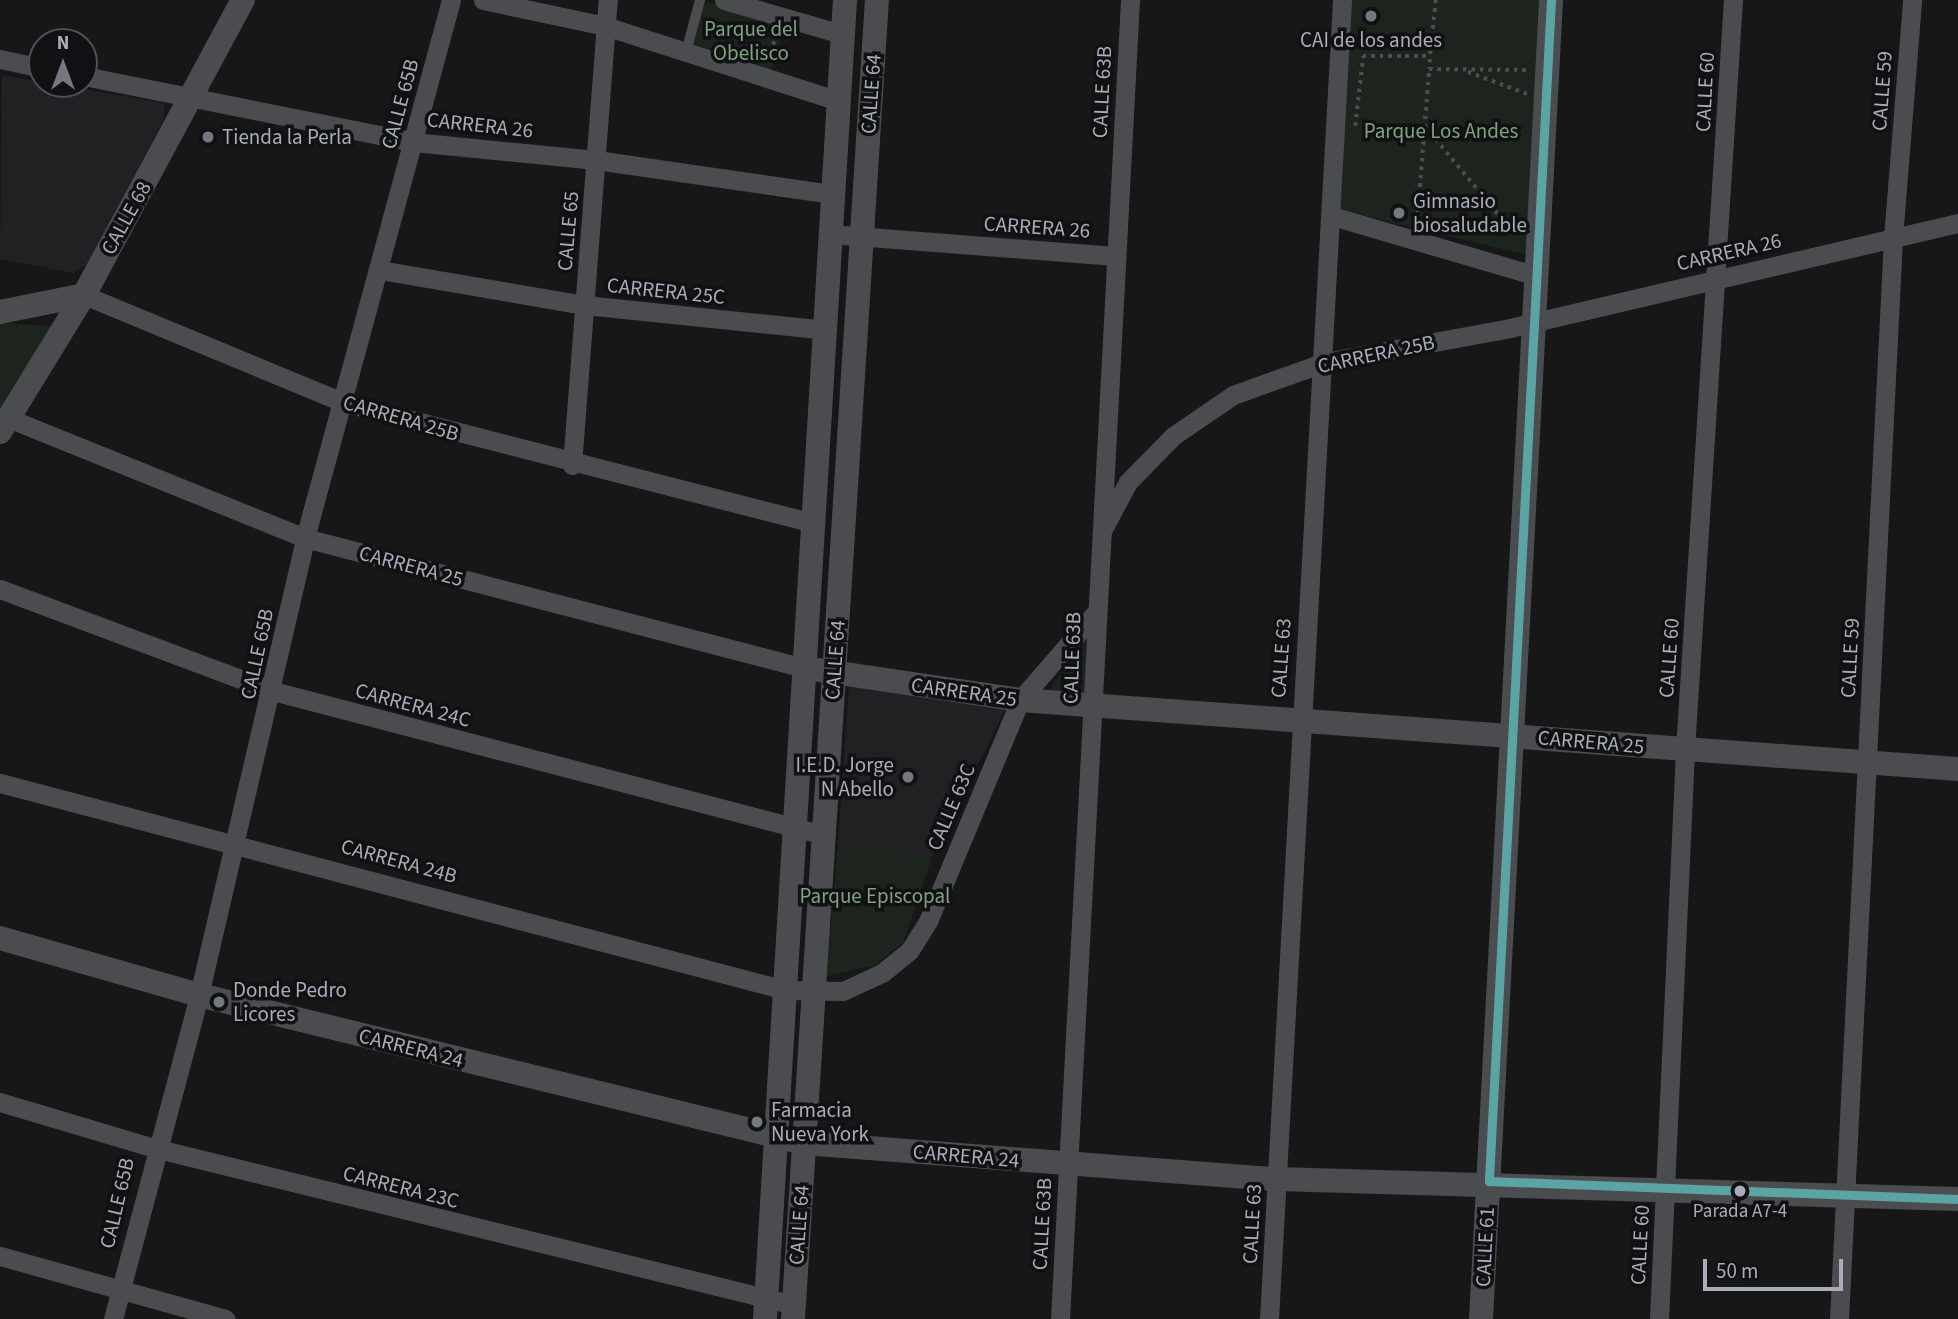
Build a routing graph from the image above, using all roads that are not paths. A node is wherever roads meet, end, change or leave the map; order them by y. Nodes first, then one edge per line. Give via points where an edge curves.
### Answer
1 (243, 0) edge
2 (451, 0) edge
3 (483, 0) edge
4 (608, 0) edge
5 (700, 0) edge
6 (845, 0) edge
7 (877, 0) edge
8 (1130, 0) edge
9 (1342, 0) edge
10 (1551, 0) edge
11 (1733, 0) edge
12 (1912, 0) edge
13 (732, 1) edge
14 (605, 26) junction
15 (842, 34) junction
16 (686, 52) junction
17 (0, 59) edge
18 (28, 65) edge
19 (98, 79) edge
20 (193, 98) junction
21 (838, 101) junction
22 (414, 142) junction
23 (596, 160) junction
24 (833, 194) junction
25 (1332, 216) junction
26 (1958, 223) edge
27 (830, 234) junction
28 (862, 237) junction
29 (1893, 238) junction
30 (1115, 256) junction
31 (380, 270) junction
32 (1537, 276) junction
33 (1719, 278) junction
34 (84, 295) junction
35 (584, 305) junction
36 (0, 312) edge
37 (1537, 317) junction
38 (1510, 328) joint
39 (825, 330) junction
40 (1325, 362) junction
41 (342, 402) junction
42 (4, 425) edge
43 (572, 465) junction
44 (816, 474) junction
45 (847, 477) junction
46 (813, 523) junction
47 (1100, 535) junction
48 (305, 538) junction
49 (0, 589) edge
50 (1097, 611) junction
51 (804, 668) junction
52 (834, 673) junction
53 (273, 691) junction
54 (1020, 700) junction
55 (1093, 705) junction
56 (1300, 720) junction
57 (1515, 736) junction
58 (1685, 750) junction
59 (1868, 762) junction
60 (1958, 769) edge
61 (0, 783) edge
62 (794, 831) junction
63 (824, 835) junction
64 (236, 840) junction
65 (0, 938) edge
66 (785, 990) junction
67 (814, 992) junction
68 (199, 995) junction
69 (0, 1102) edge
70 (776, 1138) junction
71 (804, 1143) junction
72 (154, 1148) junction
73 (1069, 1164) junction
74 (1277, 1179) junction
75 (1489, 1181) junction
76 (1666, 1189) junction
77 (1846, 1197) junction
78 (1958, 1199) edge
79 (0, 1256) edge
80 (120, 1294) junction
81 (765, 1311) edge
82 (794, 1312) edge
83 (113, 1319) edge
84 (225, 1319) edge
85 (1060, 1319) edge
86 (1269, 1319) edge
87 (1481, 1319) edge
88 (1659, 1319) edge
89 (1839, 1319) edge

1 - 20 street, CALLE 68
2 - 22 street, CALLE 65B
3 - 14 street
4 - 14 street, CALLE 65
5 - 16 lane
6 - 15 street, CALLE 64
7 - 28 street, CALLE 64
8 - 30 street, CALLE 63B
9 - 25 street, CALLE 63
10 - 32 street, CALLE 61
11 - 33 street, CALLE 60
12 - 29 street, CALLE 59
13 - 15 street
14 - 16 street
14 - 23 street, CALLE 65
15 - 21 street, CALLE 64
16 - 21 street
17 - 18 street
19 - 20 street, CARRERA 26
20 - 22 street, CARRERA 26
20 - 34 street, CALLE 68
21 - 24 street, CALLE 64
22 - 23 street, CARRERA 26
22 - 31 street, CALLE 65B
23 - 24 street, CARRERA 26
23 - 35 street, CALLE 65
24 - 27 street, CALLE 64
25 - 32 street
25 - 40 street, CALLE 63
26 - 29 street, CARRERA 26
27 - 28 street, CARRERA 26
27 - 39 street, CALLE 64
28 - 30 street, CARRERA 26
28 - 45 street, CALLE 64
29 - 33 street, CARRERA 26
29 - 59 street, CALLE 59
30 - 47 street, CALLE 63B
31 - 35 street, CARRERA 25C
31 - 41 street, CALLE 65B
32 - 37 street, CALLE 61
33 - 37 street, CARRERA 26
33 - 58 street, CALLE 60
34 - 36 street
34 - 41 street, CARRERA 25B
34 - 42 street, CALLE 68
35 - 39 street, CARRERA 25C
35 - 43 street, CALLE 65
37 - 38 street, CARRERA 26
37 - 57 street, CALLE 61
38 - 40 street, CARRERA 25B
39 - 44 street, CALLE 64
40 - 47 street, CARRERA 25B via 1233,395 1173,436 1128,482
40 - 56 street, CALLE 63
41 - 43 street, CARRERA 25B
41 - 48 street, CALLE 65B
42 - 48 street, CARRERA 25
43 - 46 street, CARRERA 25B
44 - 45 street
44 - 46 street, CALLE 64
45 - 52 street, CALLE 64
46 - 51 street, CALLE 64
47 - 50 street, CALLE 63B
48 - 51 street, CARRERA 25
48 - 53 street, CALLE 65B
49 - 53 street, CARRERA 24C
50 - 54 street, CALLE 63C
50 - 55 street, CALLE 63B
51 - 52 street, CARRERA 25
51 - 62 street, CALLE 64
52 - 54 street, CARRERA 25
52 - 63 street, CALLE 64
53 - 62 street, CARRERA 24C
53 - 64 street, CALLE 65B
54 - 55 street, CARRERA 25
54 - 67 street, CALLE 63C via 929,919 910,950 862,982
55 - 56 street, CARRERA 25
55 - 73 street, CALLE 63B
56 - 57 street, CARRERA 25
56 - 74 street, CALLE 63
57 - 58 street, CARRERA 25
57 - 75 street, CALLE 61
58 - 59 street, CARRERA 25
58 - 76 street, CALLE 60
59 - 60 street, CARRERA 25
59 - 77 street, CALLE 59
61 - 64 street, CARRERA 24B
62 - 63 street, CARRERA 24C
62 - 66 street, CALLE 64
63 - 67 street, CALLE 64
64 - 66 street, CARRERA 24B
64 - 68 street, CALLE 65B
65 - 68 street, CARRERA 24
66 - 67 street, CALLE 63C
66 - 70 street, CALLE 64
67 - 71 street, CALLE 64
68 - 70 street, CARRERA 24
68 - 72 street, CALLE 65B
69 - 72 street, CARRERA 23C
70 - 71 street, CARRERA 24
70 - 81 street, CALLE 64
71 - 73 street, CARRERA 24
71 - 82 street, CALLE 64
72 - 80 street, CALLE 65B
72 - 81 street, CARRERA 23C
73 - 74 street, CARRERA 24
73 - 85 street, CALLE 63B
74 - 75 street, CARRERA 24
74 - 86 street, CALLE 63
75 - 76 street, CARRERA 24
75 - 87 street, CALLE 61
76 - 77 street, CARRERA 24
76 - 88 street, CALLE 60
77 - 78 street, CARRERA 24
77 - 89 street, CALLE 59
79 - 80 street
80 - 83 street, CALLE 65B
80 - 84 street
81 - 82 street, CARRERA 23C

